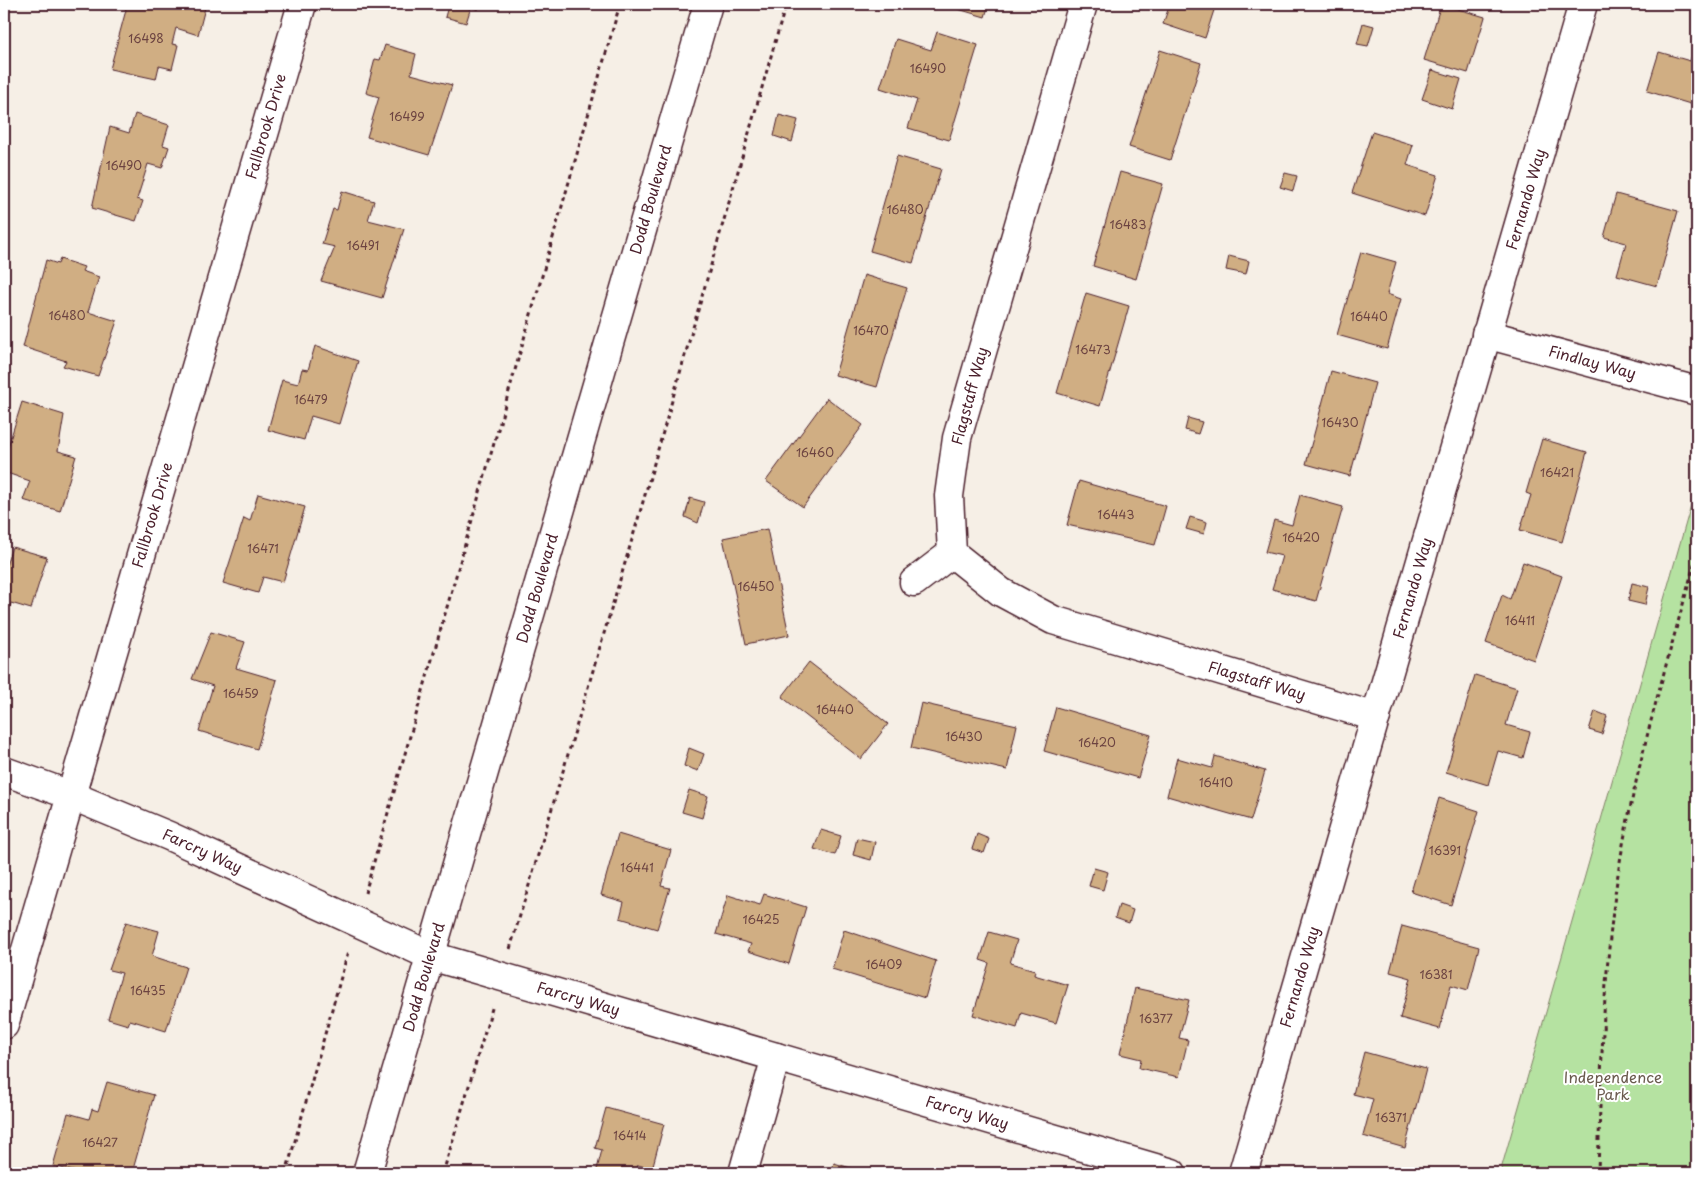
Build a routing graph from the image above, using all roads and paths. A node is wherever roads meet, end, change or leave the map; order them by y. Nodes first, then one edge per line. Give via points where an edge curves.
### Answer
1 (302, 4) edge
2 (620, 4) edge
3 (708, 4) edge
4 (786, 4) edge
5 (1083, 4) edge
6 (1583, 4) edge
7 (1486, 334) junction
8 (1697, 391) edge
9 (952, 554) junction
10 (1697, 554) edge
11 (914, 582) dead end
12 (1376, 717) junction
13 (4, 771) edge
14 (70, 795) junction
15 (356, 922) junction
16 (431, 956) junction
17 (502, 977) junction
18 (4, 1025) edge
19 (776, 1057) junction
20 (286, 1173) edge
21 (367, 1173) edge
22 (443, 1173) edge
23 (743, 1173) edge
24 (1172, 1173) edge
25 (1243, 1173) edge
26 (1598, 1173) edge

1 - 14 street, Fallbrook Drive
2 - 15 path
3 - 16 street, Dodd Boulevard
4 - 17 path
5 - 9 street, Flagstaff Way via 957,438 949,496
6 - 7 street, Fernando Way
7 - 8 street, Findlay Way
7 - 12 street, Fernando Way
9 - 11 street
9 - 12 street, Flagstaff Way via 1000,592 1053,620
10 - 26 path via 1639,767 1618,874 1606,974
12 - 25 street, Fernando Way
13 - 14 street, Farcry Way
14 - 15 street, Farcry Way via 169,836
14 - 18 street, Fallbrook Drive
15 - 16 street, Farcry Way
15 - 20 path
16 - 17 street, Farcry Way
16 - 21 street, Dodd Boulevard
17 - 19 street, Farcry Way
17 - 22 path
19 - 23 street
19 - 24 street, Farcry Way

